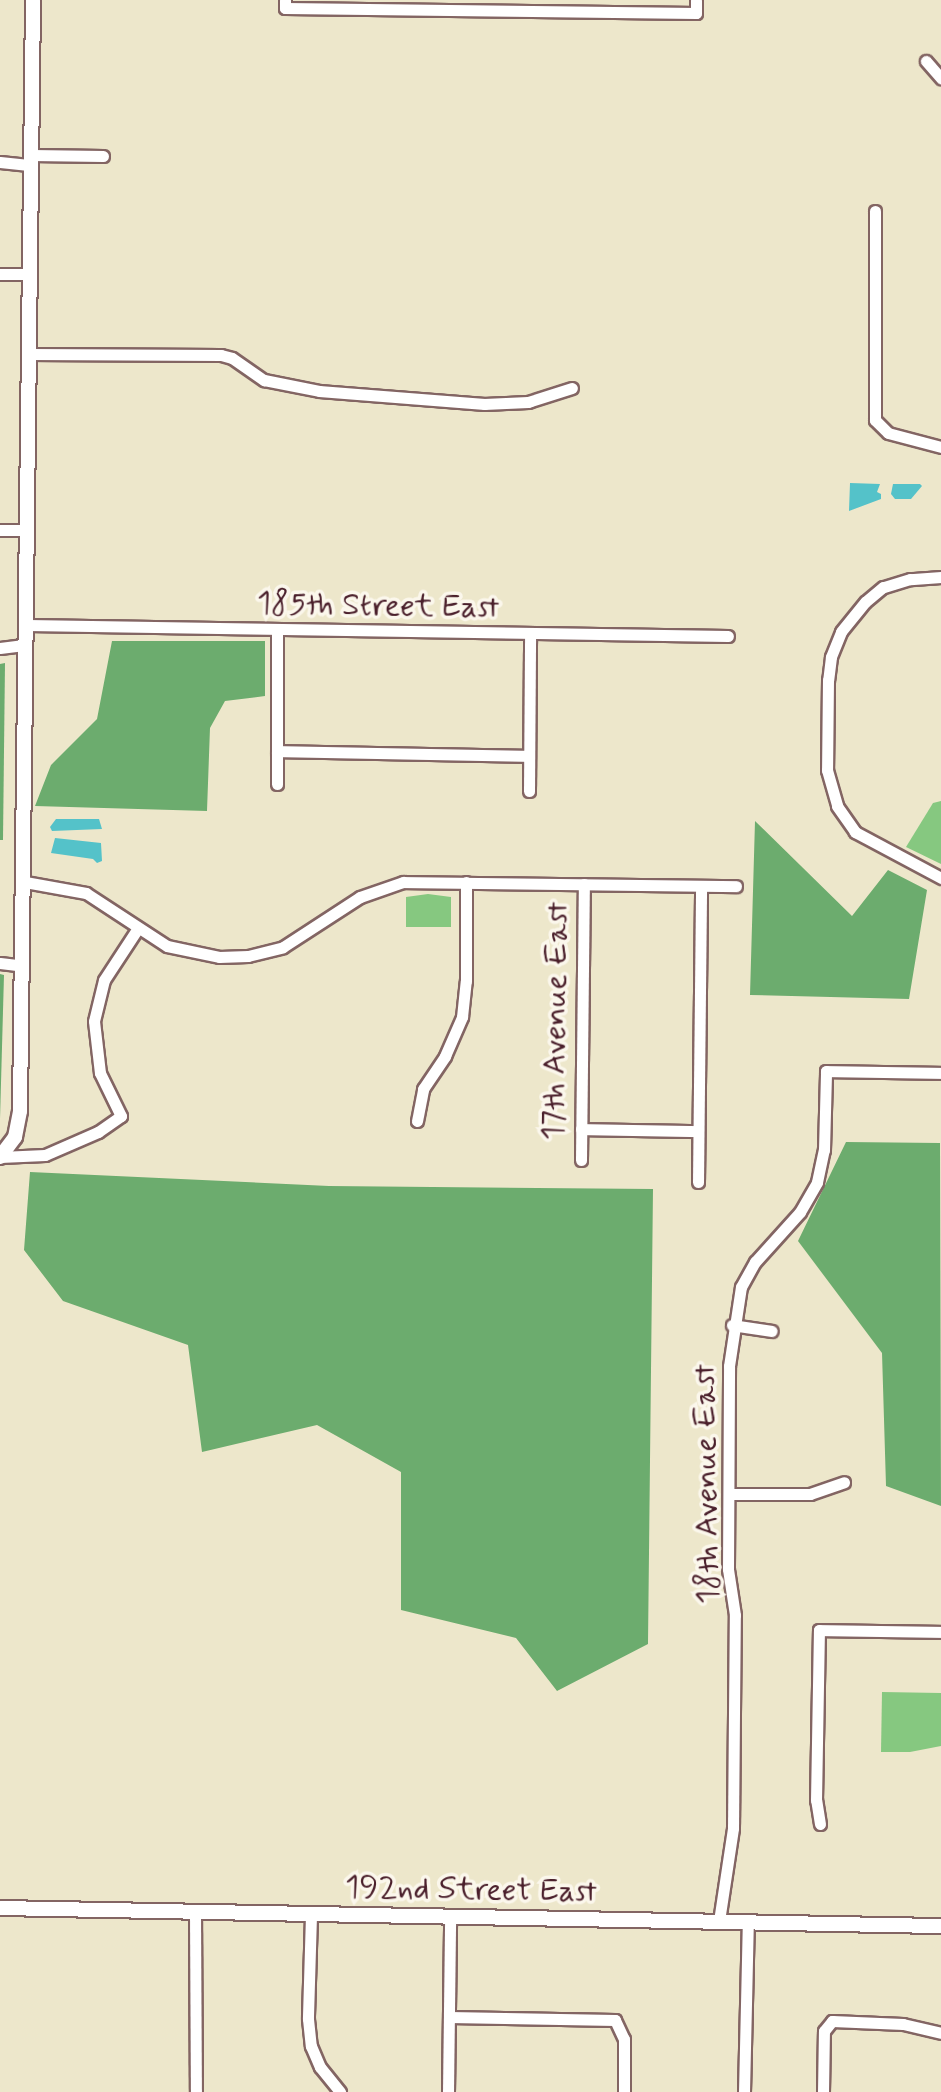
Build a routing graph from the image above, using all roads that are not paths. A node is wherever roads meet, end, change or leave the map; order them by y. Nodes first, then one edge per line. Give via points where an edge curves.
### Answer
1 (33, 0) edge
2 (285, 4) edge
3 (696, 6) edge
4 (926, 61) dead end
5 (941, 78) edge
6 (103, 156) dead end
7 (31, 160) junction
8 (0, 162) edge
9 (875, 211) dead end
10 (0, 274) edge
11 (30, 274) junction
12 (29, 354) junction
13 (572, 388) dead end
14 (941, 447) edge
15 (0, 530) edge
16 (28, 530) junction
17 (941, 577) edge
18 (27, 625) junction
19 (277, 629) junction
20 (530, 635) junction
21 (728, 636) dead end
22 (26, 645) junction
23 (0, 648) edge
24 (277, 751) junction
25 (529, 756) junction
26 (277, 784) dead end
27 (529, 791) dead end
28 (941, 878) edge
29 (25, 882) junction
30 (466, 882) junction
31 (584, 884) junction
32 (701, 886) junction
33 (736, 886) dead end
34 (138, 928) junction
35 (0, 963) edge
36 (23, 966) junction
37 (941, 1073) edge
38 (417, 1121) dead end
39 (581, 1129) junction
40 (698, 1131) junction
41 (0, 1157) edge
42 (581, 1160) dead end
43 (698, 1182) dead end
44 (732, 1325) junction
45 (772, 1331) dead end
46 (844, 1482) dead end
47 (729, 1494) junction
48 (941, 1632) edge
49 (820, 1824) dead end
50 (0, 1908) edge
51 (195, 1913) junction
52 (311, 1915) junction
53 (450, 1918) junction
54 (719, 1921) junction
55 (748, 1922) junction
56 (941, 1926) edge
57 (449, 2017) junction
58 (941, 2033) edge
59 (338, 2091) edge
60 (196, 2092) edge
61 (448, 2092) edge
62 (624, 2092) edge
63 (744, 2092) edge
64 (823, 2092) edge

1 - 7 street
2 - 3 street
4 - 5 street
6 - 7 street
7 - 8 street
7 - 11 street
9 - 14 street via 873,413 883,429
10 - 11 street
11 - 12 street
12 - 13 street via 221,355 264,380 319,391 484,404 528,402
12 - 16 street
15 - 16 street
16 - 18 street
17 - 28 street via 883,587 841,632 831,657 827,770 837,806 855,832
18 - 19 street, 185th Street East
18 - 22 street
19 - 20 street, 185th Street East
19 - 24 street
20 - 21 street, 185th Street East
20 - 25 street
22 - 23 street
22 - 29 street
24 - 25 street
24 - 26 street
25 - 27 street
29 - 34 street via 86,893
29 - 36 street
30 - 31 street
30 - 34 street via 386,887 360,897 283,947 248,956 180,950
30 - 38 street via 462,1017 423,1089
31 - 32 street
31 - 39 street, 17th Avenue East
32 - 33 street
32 - 40 street
34 - 41 street via 104,980 94,1021 100,1073 121,1116 45,1155
35 - 36 street
36 - 41 street via 19,1119 12,1144
37 - 44 street, 18th Avenue East via 826,1071 824,1150 817,1182 800,1212 755,1262 741,1287
39 - 40 street
39 - 42 street, 17th Avenue East
40 - 43 street
44 - 45 street
44 - 47 street, 18th Avenue East
46 - 47 street via 810,1494
47 - 54 street, 18th Avenue East via 728,1569 735,1615 733,1828
48 - 49 street via 819,1630
50 - 51 street, 192nd Street East
51 - 52 street, 192nd Street East
51 - 60 street
52 - 53 street, 192nd Street East
52 - 59 street via 311,2046
53 - 54 street, 192nd Street East
53 - 57 street
54 - 55 street, 192nd Street East
55 - 56 street, 192nd Street East
55 - 63 street
57 - 61 street
57 - 62 street via 604,2017 620,2025 624,2039
58 - 64 street via 903,2024 832,2021 824,2031

